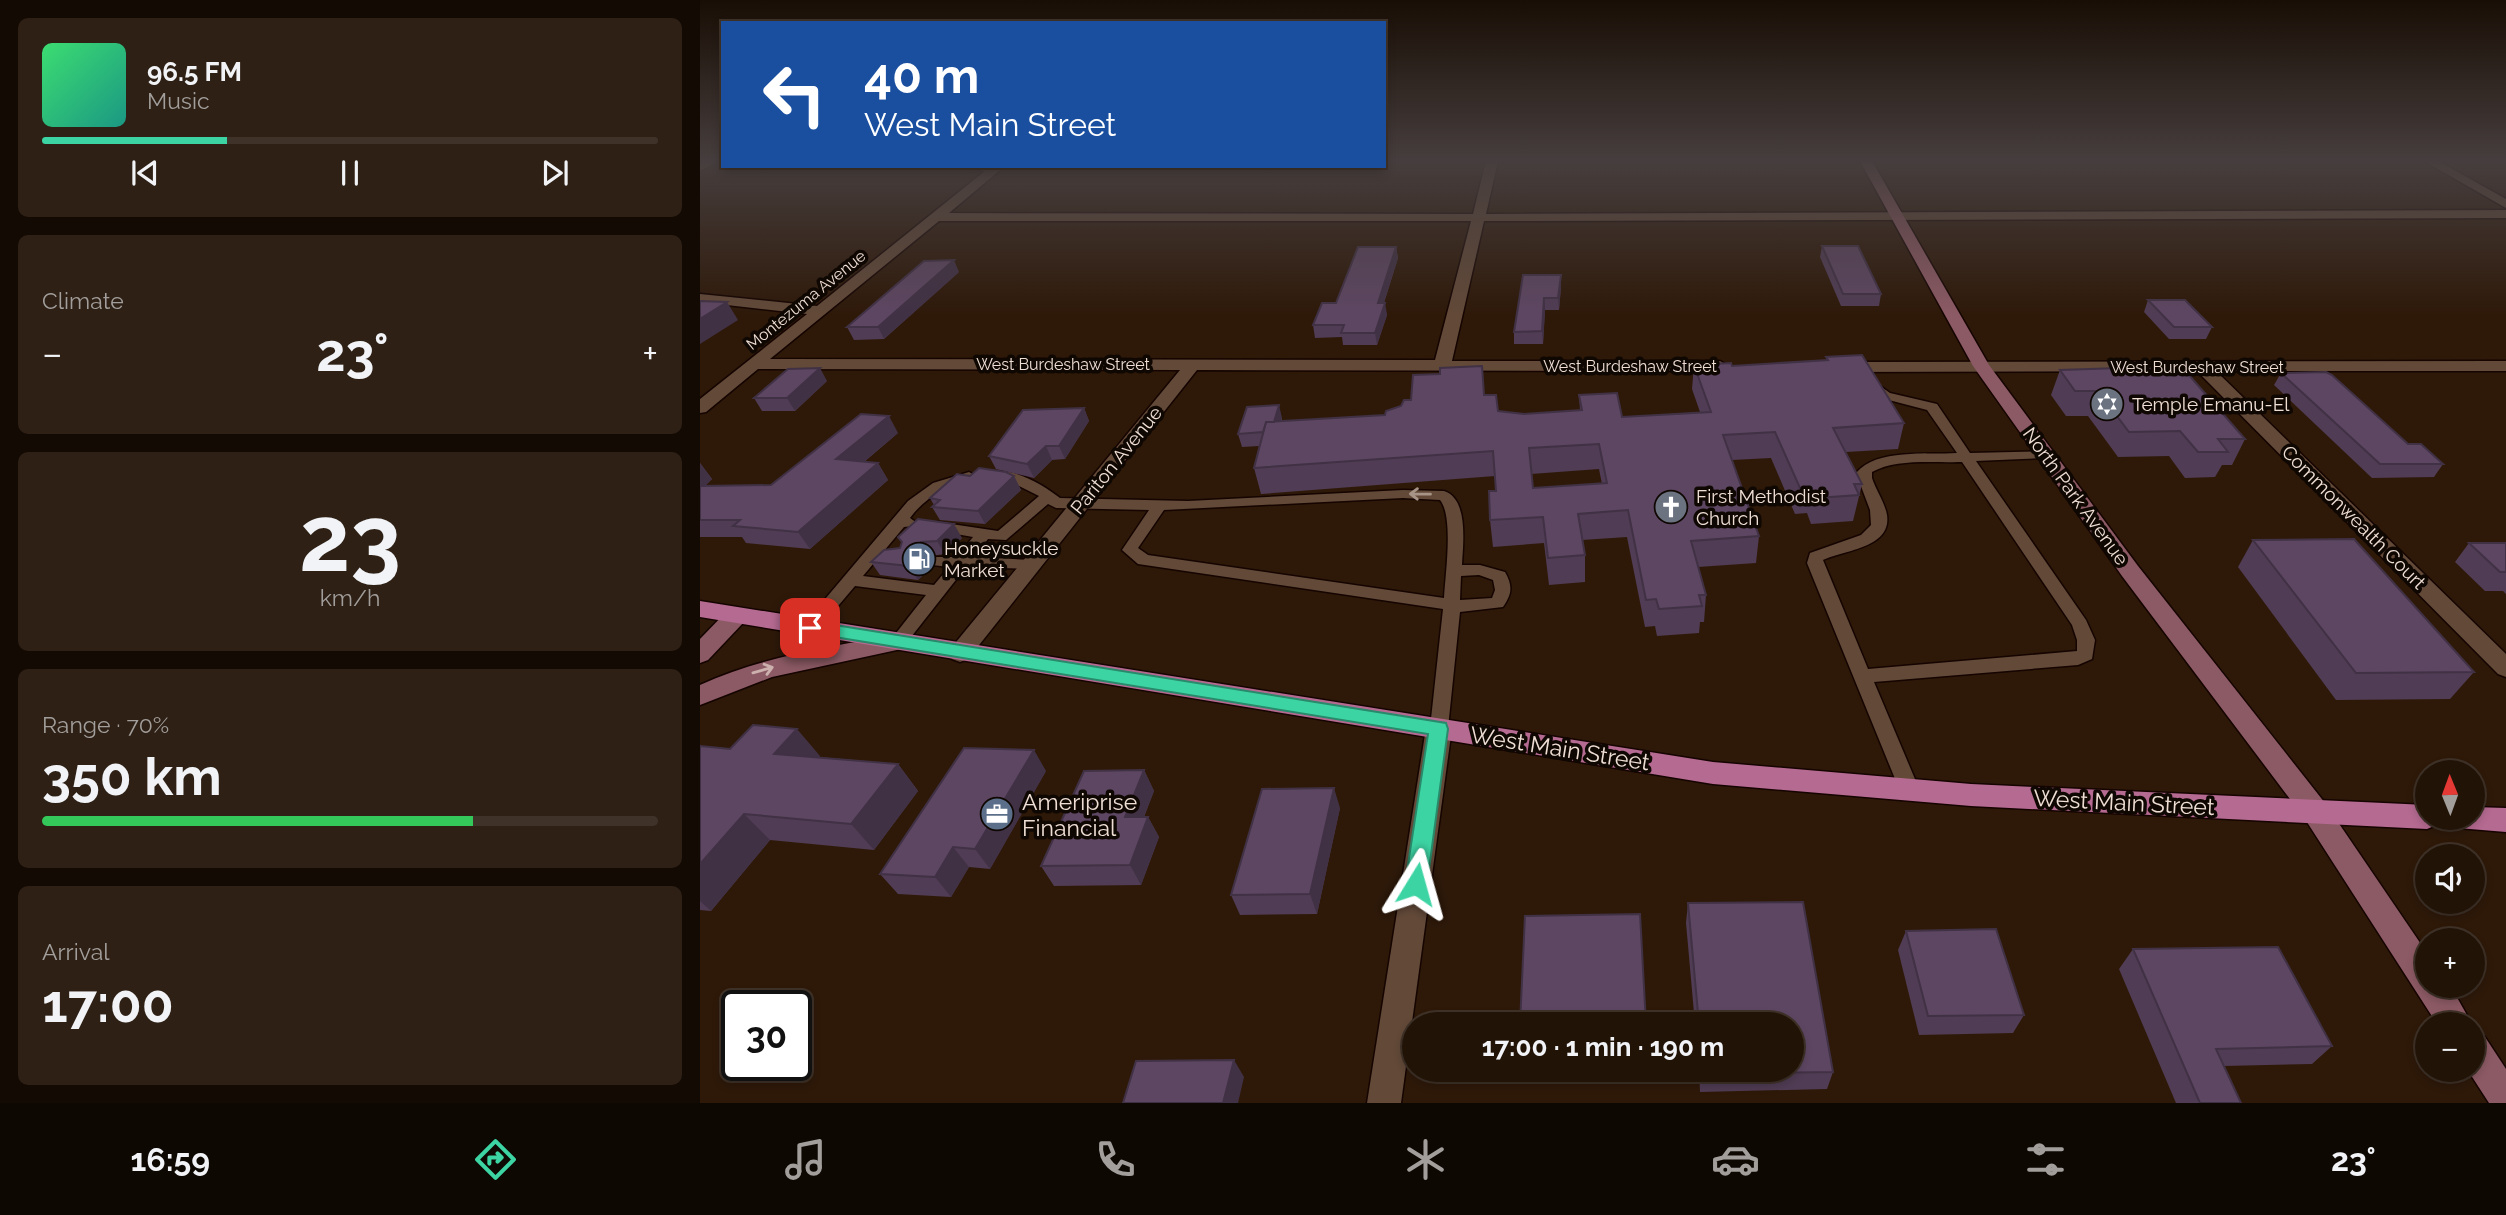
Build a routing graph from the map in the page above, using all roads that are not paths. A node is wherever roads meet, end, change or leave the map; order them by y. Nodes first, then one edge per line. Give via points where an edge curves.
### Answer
1 (942, 212) edge
2 (1480, 212) edge
3 (1895, 212) edge
4 (2506, 214) edge
5 (936, 217) junction
6 (1479, 217) junction
7 (1898, 218) junction
8 (700, 298) edge
9 (820, 311) junction
10 (754, 364) junction
11 (1193, 364) junction
12 (1442, 366) junction
13 (1733, 366) edge
14 (1981, 366) junction
15 (2506, 366) edge
16 (1826, 367) edge
17 (1866, 367) junction
18 (2202, 367) junction
19 (700, 408) edge
20 (2044, 454) junction
21 (1968, 456) junction
22 (1048, 496) junction
23 (1082, 503) junction
24 (1159, 506) junction
25 (900, 522) junction
26 (984, 534) junction
27 (871, 555) junction
28 (890, 556) edge
29 (938, 561) dead end
30 (960, 563) junction
31 (1031, 565) junction
32 (1454, 566) junction
33 (850, 580) junction
34 (938, 591) junction
35 (1452, 606) junction
36 (700, 609) edge
37 (736, 615) junction
38 (810, 628) junction
39 (898, 642) junction
40 (960, 653) junction
41 (700, 654) edge
42 (2506, 668) edge
43 (1861, 676) junction
44 (700, 696) edge
45 (1439, 729) junction
46 (1910, 791) junction
47 (2315, 811) junction
48 (2415, 816) edge
49 (2485, 819) edge
50 (2506, 820) edge
51 (2415, 962) edge
52 (2485, 1067) edge
53 (2506, 1099) edge
54 (1384, 1103) edge

1 - 5 street, Montezuma Avenue
2 - 6 street
3 - 7 street, North Park Avenue
4 - 7 street
5 - 6 street
5 - 9 street, Montezuma Avenue
6 - 7 street
6 - 12 street
7 - 14 street, North Park Avenue
8 - 9 street
9 - 10 street, Montezuma Avenue
10 - 11 street, West Burdeshaw Street
10 - 19 street, Montezuma Avenue
11 - 12 street, West Burdeshaw Street
11 - 23 street, Pariton Avenue
12 - 13 street, West Burdeshaw Street
14 - 17 street, West Burdeshaw Street
14 - 18 street, West Burdeshaw Street
14 - 20 street, North Park Avenue
15 - 18 street, West Burdeshaw Street
16 - 17 street, West Burdeshaw Street
17 - 21 lane via 1879,393 1887,398 1932,407
18 - 42 street, Commonwealth Court
20 - 21 lane
20 - 47 street, North Park Avenue
21 - 43 lane via 1869,467 1863,473 1878,512 1878,529 1864,541 1816,557
21 - 43 lane via 2080,624 2086,654
22 - 23 lane via 1056,503
22 - 25 lane via 1011,477 977,475 925,492
22 - 26 lane via 1001,536
23 - 24 lane
23 - 31 street, Pariton Avenue
32 -> 24 lane via 1452,505 1444,496
24 - 35 lane via 1131,545 1133,555 1143,560
25 - 26 lane
25 - 27 lane
26 - 30 lane
27 - 28 lane
27 - 33 lane
29 - 30 lane
30 - 31 lane
30 - 34 lane
31 - 40 street, Pariton Avenue
32 - 35 lane
32 - 35 lane via 1499,576 1504,586 1497,603
33 - 34 lane
33 - 38 lane
34 - 39 lane
35 - 45 lane
36 - 37 main road, West Main Street
37 - 38 main road, West Main Street
37 - 41 street
38 - 39 main road, West Main Street
39 - 40 main road, West Main Street
44 -> 39 street via 765,669
40 - 45 main road, West Main Street
43 - 46 lane
45 - 46 main road, West Main Street via 1713,773
45 - 54 street
46 - 47 main road, West Main Street
47 - 48 main road, West Main Street
47 - 51 street, North Park Avenue
49 - 50 main road
52 - 53 street

